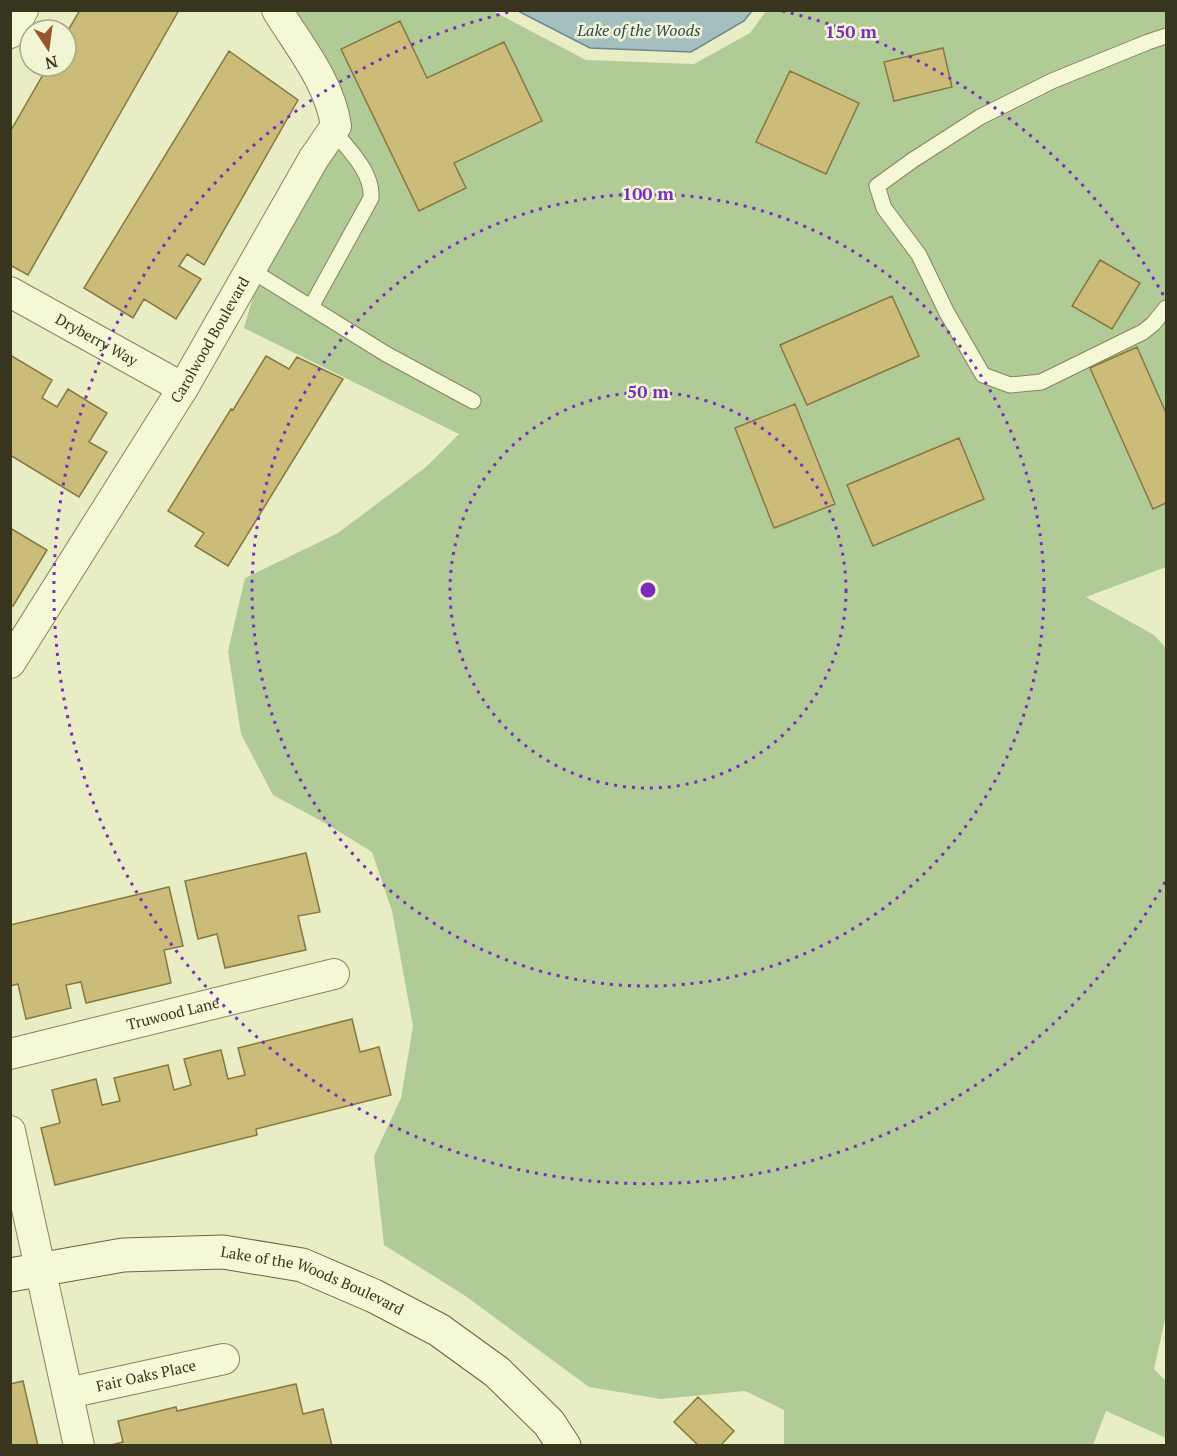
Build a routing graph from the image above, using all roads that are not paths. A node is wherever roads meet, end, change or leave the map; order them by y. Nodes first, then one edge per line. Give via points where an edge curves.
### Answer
1 (23, 10) edge
2 (277, 10) edge
3 (10, 33) edge
4 (1167, 36) edge
5 (333, 130) junction
6 (250, 270) junction
7 (10, 292) edge
8 (311, 308) junction
9 (1165, 313) edge
10 (183, 388) junction
11 (473, 401) dead end
12 (10, 663) edge
13 (334, 974) dead end
14 (10, 1054) edge
15 (10, 1131) edge
16 (25, 1272) edge
17 (224, 1359) dead end
18 (68, 1393) junction
19 (79, 1446) edge
20 (564, 1446) edge

1 - 3 street
2 - 5 street via 325,88 334,112
4 - 9 lane via 1052,81 980,117 877,186 884,208 919,255 947,314 983,375 1010,386 1041,382 1143,332
5 - 6 street, Carolwood Boulevard
5 - 8 lane via 364,170 372,188 371,198
6 - 8 lane
6 - 10 street, Carolwood Boulevard
7 - 10 street, Dryberry Way
8 - 11 lane
10 - 12 street, Carolwood Boulevard
13 - 14 street, Truwood Lane
15 - 16 street
16 - 18 street
16 - 20 street, Lake of the Woods Boulevard via 123,1255 223,1252 302,1265 439,1330 497,1372 549,1424
17 - 18 street, Fair Oaks Place
18 - 19 street

